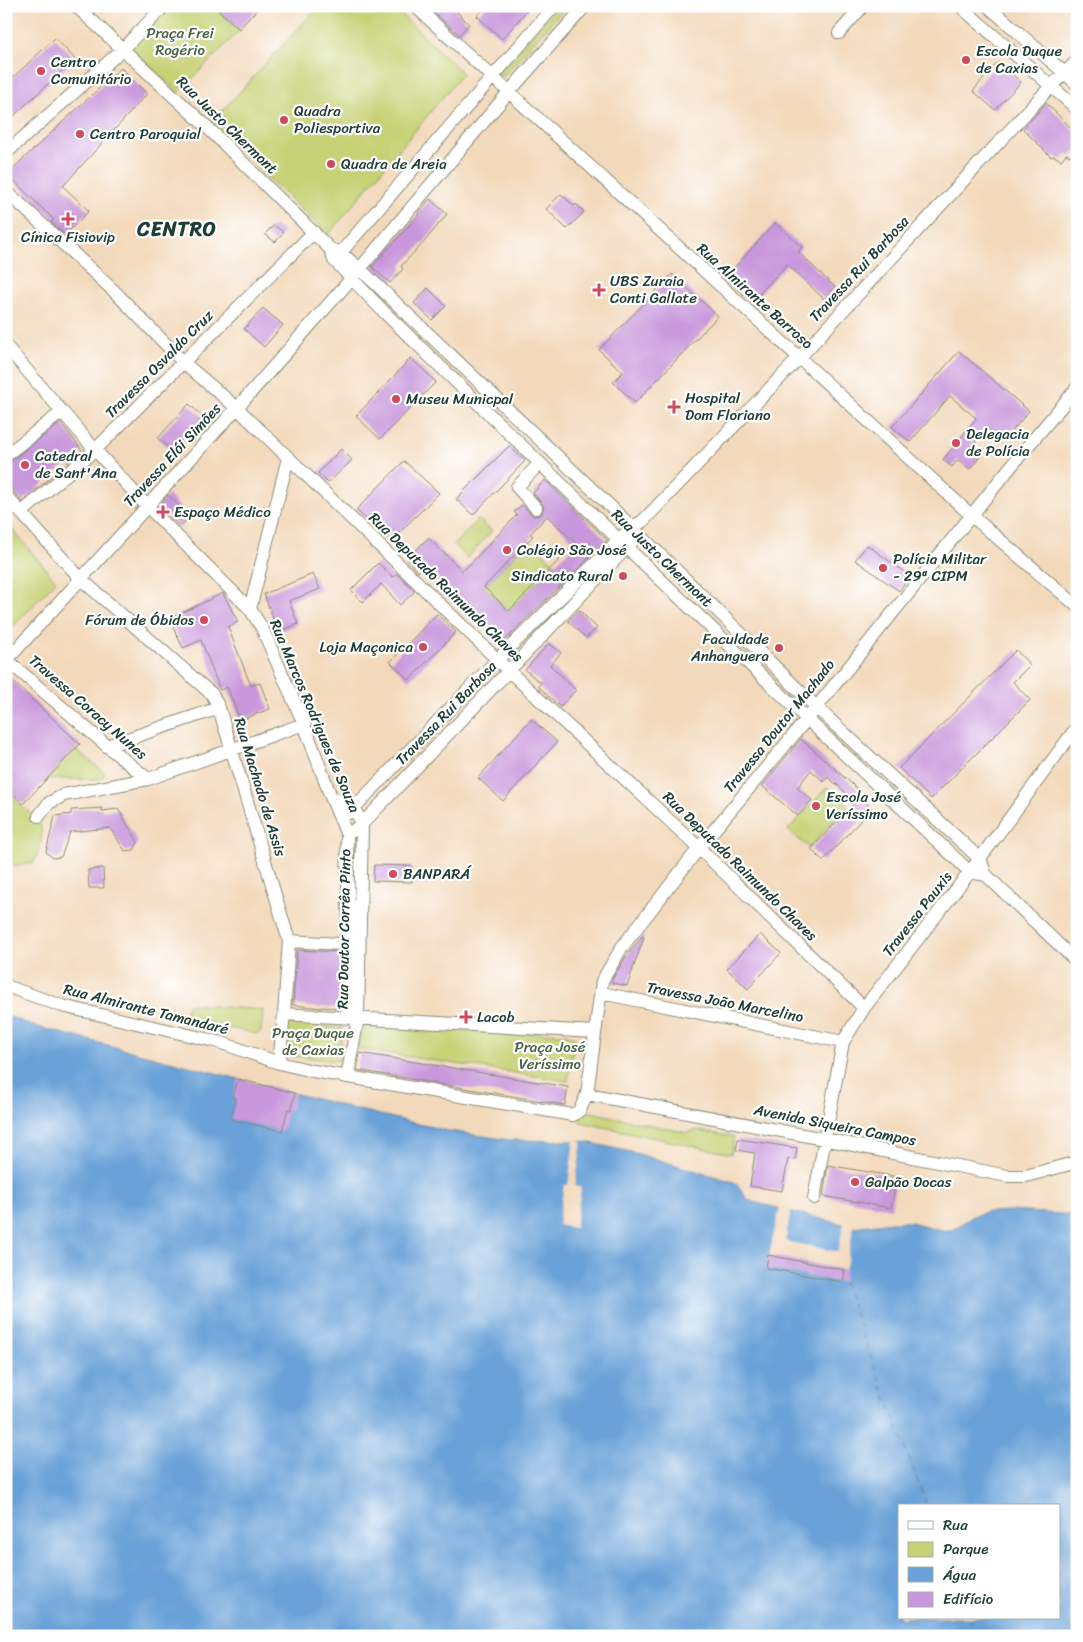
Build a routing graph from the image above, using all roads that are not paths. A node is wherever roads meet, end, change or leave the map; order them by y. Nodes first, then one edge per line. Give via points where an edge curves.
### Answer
1 (76, 6) edge
2 (164, 6) edge
3 (415, 6) edge
4 (554, 6) edge
5 (585, 6) edge
6 (864, 6) edge
7 (960, 6) edge
8 (988, 6) edge
9 (839, 32) dead end
10 (123, 49) junction
11 (1077, 61) edge
12 (1065, 74) junction
13 (491, 78) junction
14 (1077, 84) edge
15 (1051, 86) junction
16 (508, 93) junction
17 (1077, 109) edge
18 (6, 153) edge
19 (6, 191) edge
20 (314, 232) junction
21 (335, 254) junction
22 (356, 273) junction
23 (6, 346) edge
24 (799, 358) junction
25 (184, 363) junction
26 (1077, 388) edge
27 (237, 408) junction
28 (62, 412) junction
29 (95, 450) junction
30 (6, 455) edge
31 (288, 458) junction
32 (540, 463) junction
33 (6, 496) edge
34 (147, 506) junction
35 (536, 508) dead end
36 (21, 513) junction
37 (972, 516) junction
38 (636, 531) junction
39 (624, 544) junction
40 (81, 579) junction
41 (1077, 606) edge
42 (250, 609) junction
43 (498, 659) junction
44 (7, 660) edge
45 (509, 671) junction
46 (816, 707) junction
47 (219, 708) junction
48 (807, 720) junction
49 (304, 724) junction
50 (1077, 727) edge
51 (106, 746) junction
52 (232, 750) junction
53 (148, 779) junction
54 (330, 797) junction
55 (354, 808) junction
56 (39, 816) dead end
57 (340, 820) junction
58 (362, 824) junction
59 (347, 835) junction
60 (699, 848) junction
61 (980, 859) junction
62 (970, 872) junction
63 (986, 876) junction
64 (289, 941) junction
65 (355, 945) junction
66 (1077, 962) edge
67 (6, 986) edge
68 (601, 993) junction
69 (864, 1008) junction
70 (284, 1014) junction
71 (352, 1018) junction
72 (594, 1032) junction
73 (842, 1042) junction
74 (278, 1063) junction
75 (348, 1077) junction
76 (586, 1094) junction
77 (824, 1138) junction
78 (1077, 1162) edge
79 (814, 1198) dead end

1 - 10 street, Rua Justo Chermont
2 - 10 street
3 - 13 street, Rua Almirante Barroso
4 - 13 street
5 - 16 street, Travessa Elói Simões
6 - 9 street
7 - 15 street
8 - 12 street
10 - 18 street
10 - 20 street, Rua Justo Chermont
11 - 12 street, Travessa Rui Barbosa
12 - 14 street
12 - 15 street, Travessa Rui Barbosa
13 - 16 street, Rua Almirante Barroso
13 - 21 street
15 - 17 street
15 - 24 street, Travessa Rui Barbosa
16 - 22 street, Travessa Elói Simões
16 - 24 street, Rua Almirante Barroso
19 - 25 street, Rua Deputado Raimundo Chaves via 114,290
20 - 21 street, Rua Justo Chermont
20 - 25 street, Travessa Osvaldo Cruz
21 - 22 street, Rua Justo Chermont
22 - 27 street, Travessa Elói Simões
22 - 32 street, Rua Justo Chermont via 383,311
22 - 38 street, Rua Justo Chermont
23 - 28 street, Rua Marcos Rodrigues de Souza
24 - 37 street, Rua Almirante Barroso
24 - 38 street, Travessa Rui Barbosa
25 - 27 street, Rua Deputado Raimundo Chaves
25 - 29 street, Travessa Osvaldo Cruz
26 - 37 street, Travessa Doutor Machado
27 - 31 street, Rua Deputado Raimundo Chaves
27 - 34 street, Travessa Elói Simões
28 - 29 street, Rua Marcos Rodrigues de Souza
28 - 30 street
29 - 34 street, Rua Marcos Rodrigues de Souza
29 - 36 street, Travessa Osvaldo Cruz
31 - 42 street
31 - 43 street, Rua Deputado Raimundo Chaves
32 - 35 street via 517,488
32 - 39 street, Rua Justo Chermont
33 - 36 street, Rua Machado de Assis
34 - 40 street, Travessa Elói Simões
34 - 42 street, Rua Marcos Rodrigues de Souza
36 - 40 street, Rua Machado de Assis
37 - 41 street, Rua Almirante Barroso
37 - 46 street, Travessa Doutor Machado
38 - 39 street, Travessa Rui Barbosa
38 - 46 street, Rua Justo Chermont
39 - 43 street, Travessa Rui Barbosa
39 - 45 street, Travessa Rui Barbosa
39 - 48 street, Rua Justo Chermont
40 - 44 street, Travessa Elói Simões
40 - 47 street, Rua Machado de Assis via 212,694
42 - 49 street, Rua Marcos Rodrigues de Souza via 262,628
43 - 45 street, Rua Deputado Raimundo Chaves
43 - 55 street, Travessa Rui Barbosa
44 - 51 street, Travessa Coracy Nunes
45 - 58 street, Travessa Rui Barbosa
45 - 60 street, Rua Deputado Raimundo Chaves
46 - 48 street, Travessa Doutor Machado
46 - 61 street, Rua Justo Chermont
47 - 51 street
47 - 52 street, Rua Machado de Assis
48 - 60 street, Travessa Doutor Machado
48 - 62 street, Rua Justo Chermont
49 - 52 street
49 - 54 street, Rua Marcos Rodrigues de Souza
50 - 61 street, Travessa Pauxis
51 - 53 street, Travessa Coracy Nunes
52 - 53 street
52 - 64 street, Rua Machado de Assis
53 - 56 street via 64,796 49,803
54 - 55 street
54 - 57 street, Rua Marcos Rodrigues de Souza
55 - 57 street, Travessa Rui Barbosa
55 - 58 street, Rua Doutor Corrêa Pinto
57 - 59 street, Rua Marcos Rodrigues de Souza
58 - 59 street, Travessa Rui Barbosa
58 - 65 street, Rua Doutor Corrêa Pinto
59 - 65 street, Rua Doutor Corrêa Pinto
60 - 68 street, Travessa Doutor Machado via 622,947 604,976
60 - 69 street, Rua Deputado Raimundo Chaves
61 - 62 street, Travessa Pauxis
61 - 63 street, Rua Justo Chermont
62 - 63 street, Rua Justo Chermont
62 - 69 street, Travessa Pauxis
63 - 66 street, Rua Justo Chermont
64 - 65 street
64 - 70 street, Rua Machado de Assis
65 - 71 street, Rua Doutor Corrêa Pinto
67 - 74 street, Rua Almirante Tamandaré via 62,1006 219,1042
68 - 72 street, Travessa Doutor Machado
68 - 73 street, Travessa João Marcelino
69 - 73 street, Travessa Pauxis
70 - 71 street
70 - 74 street, Rua Machado de Assis
71 - 72 street
71 - 75 street, Rua Doutor Corrêa Pinto
72 - 76 street, Travessa Doutor Machado
73 - 77 street, Travessa Pauxis
74 - 75 street
75 - 76 street, Travessa Doutor Machado via 573,1115 580,1110
76 - 77 street, Avenida Siqueira Campos
77 - 78 street, Avenida Siqueira Campos via 1007,1176 1026,1176
77 - 79 street, Travessa Pauxis

